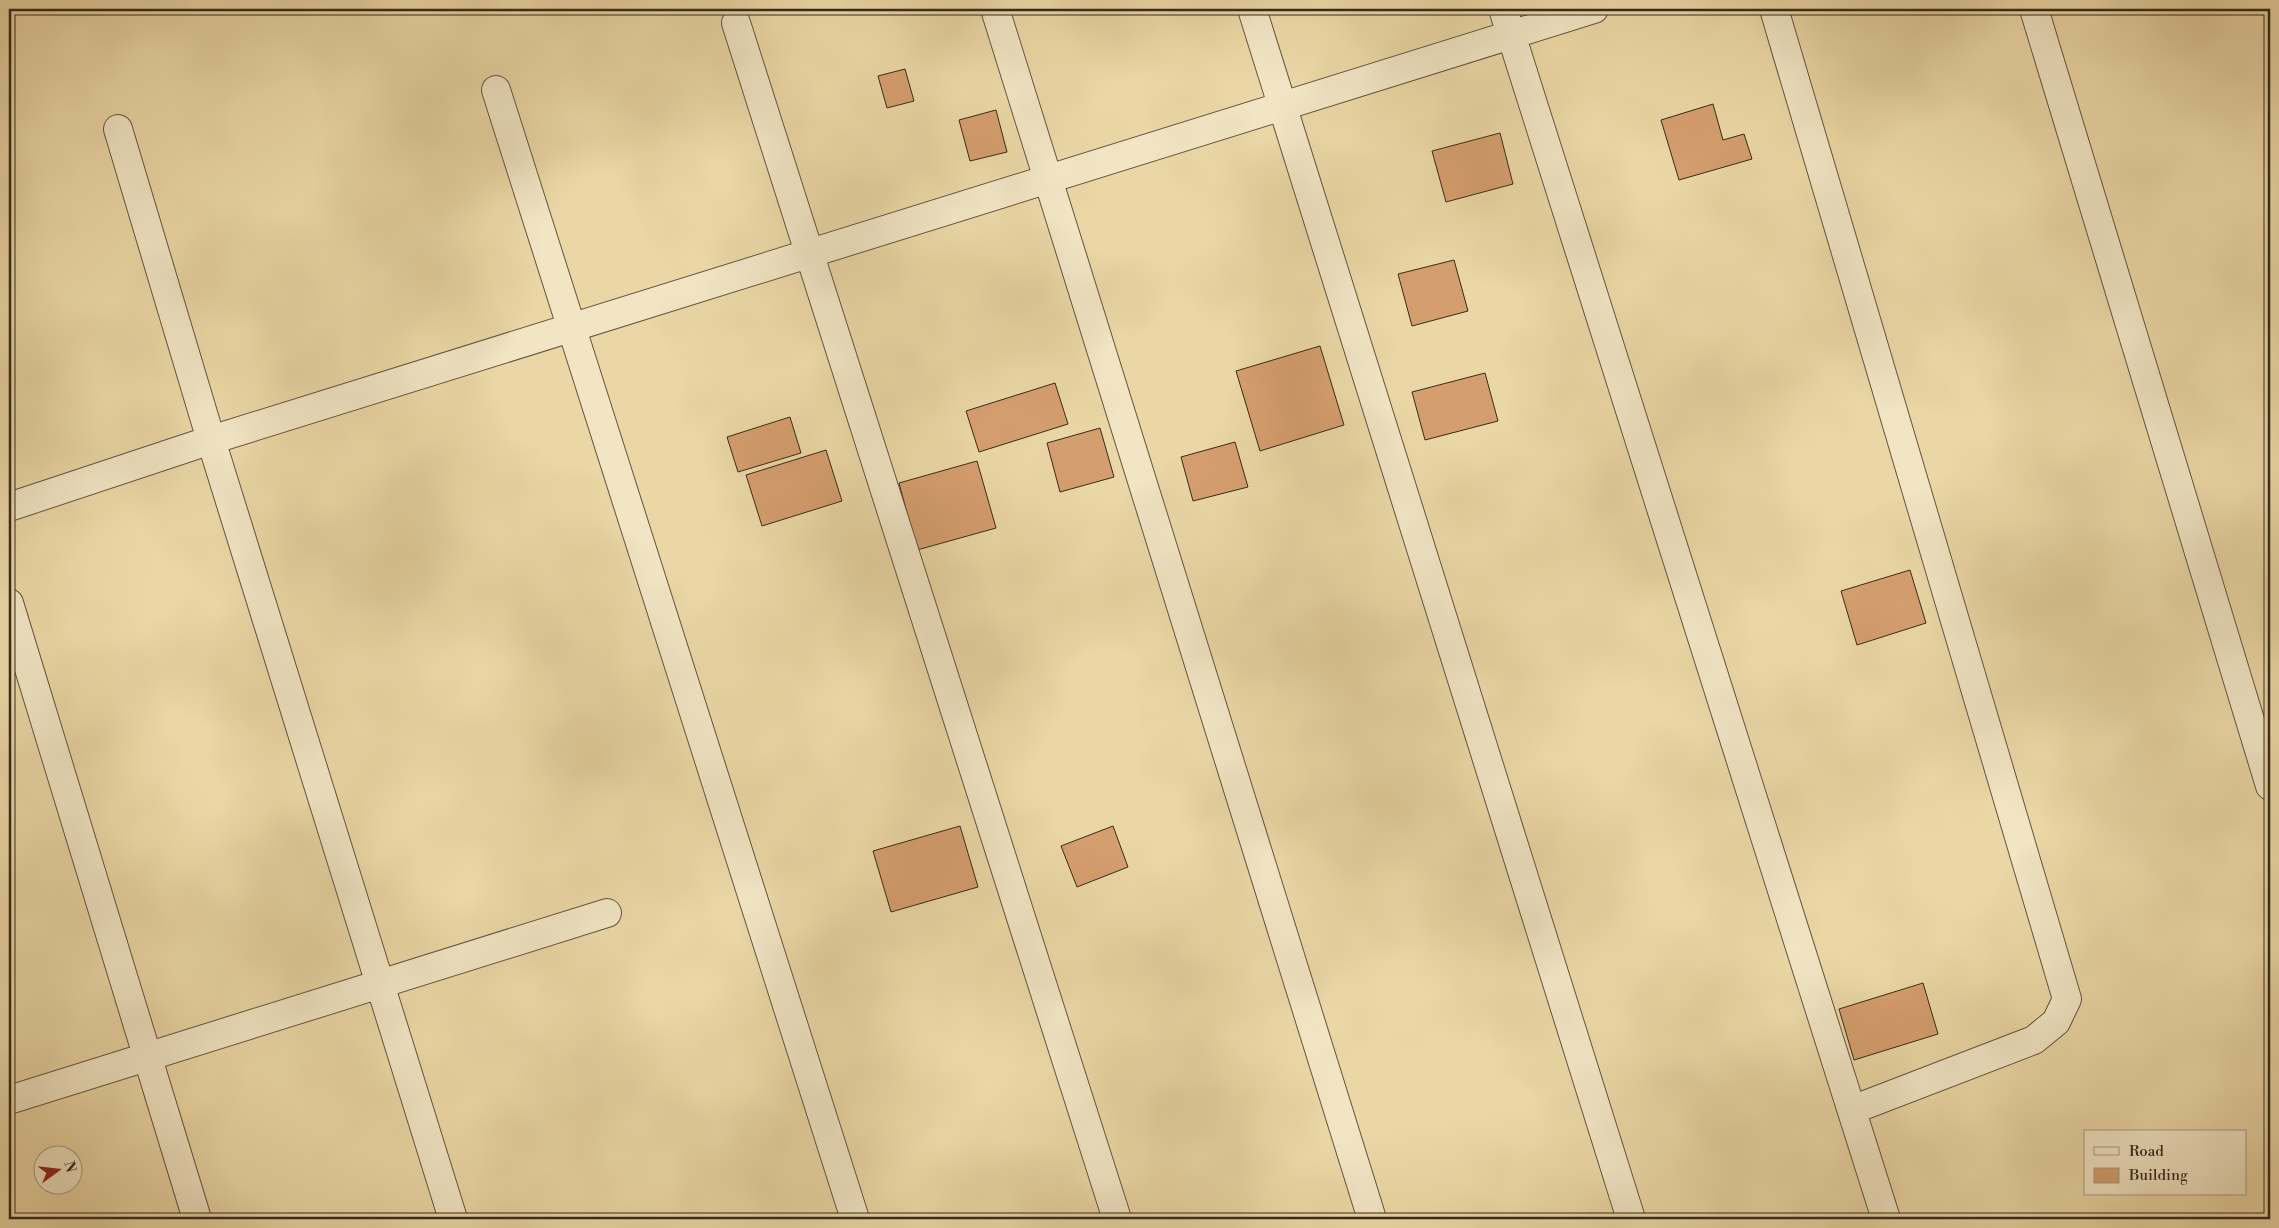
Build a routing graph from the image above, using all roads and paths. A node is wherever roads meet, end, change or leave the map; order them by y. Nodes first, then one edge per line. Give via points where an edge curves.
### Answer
1 (995, 9) edge
2 (1252, 9) edge
3 (1503, 9) edge
4 (1594, 9) edge
5 (1774, 9) edge
6 (2034, 9) edge
7 (736, 23) dead end
8 (1511, 35) junction
9 (496, 90) dead end
10 (1283, 106) junction
11 (118, 129) dead end
12 (1048, 179) junction
13 (810, 254) junction
14 (572, 328) junction
15 (211, 440) junction
16 (9, 507) edge
17 (9, 603) edge
18 (2270, 786) edge
19 (608, 913) dead end
20 (380, 984) junction
21 (148, 1057) junction
22 (9, 1100) edge
23 (1852, 1110) junction
24 (197, 1219) edge
25 (453, 1219) edge
26 (855, 1219) edge
27 (1117, 1219) edge
28 (1372, 1219) edge
29 (1631, 1219) edge
30 (1886, 1219) edge

1 - 12 street
2 - 10 street
3 - 8 street
4 - 8 street
5 - 23 street via 2067,999 2056,1022 2034,1040
6 - 18 street
7 - 13 street
8 - 10 street
8 - 23 street
9 - 14 street
10 - 12 street
10 - 29 street
11 - 15 street
12 - 13 street
12 - 28 street
13 - 14 street
13 - 27 street
14 - 15 street
14 - 26 street
15 - 16 street
15 - 20 street
17 - 21 street
19 - 20 street
20 - 21 street
20 - 25 street
21 - 22 street
21 - 24 street
23 - 30 street

